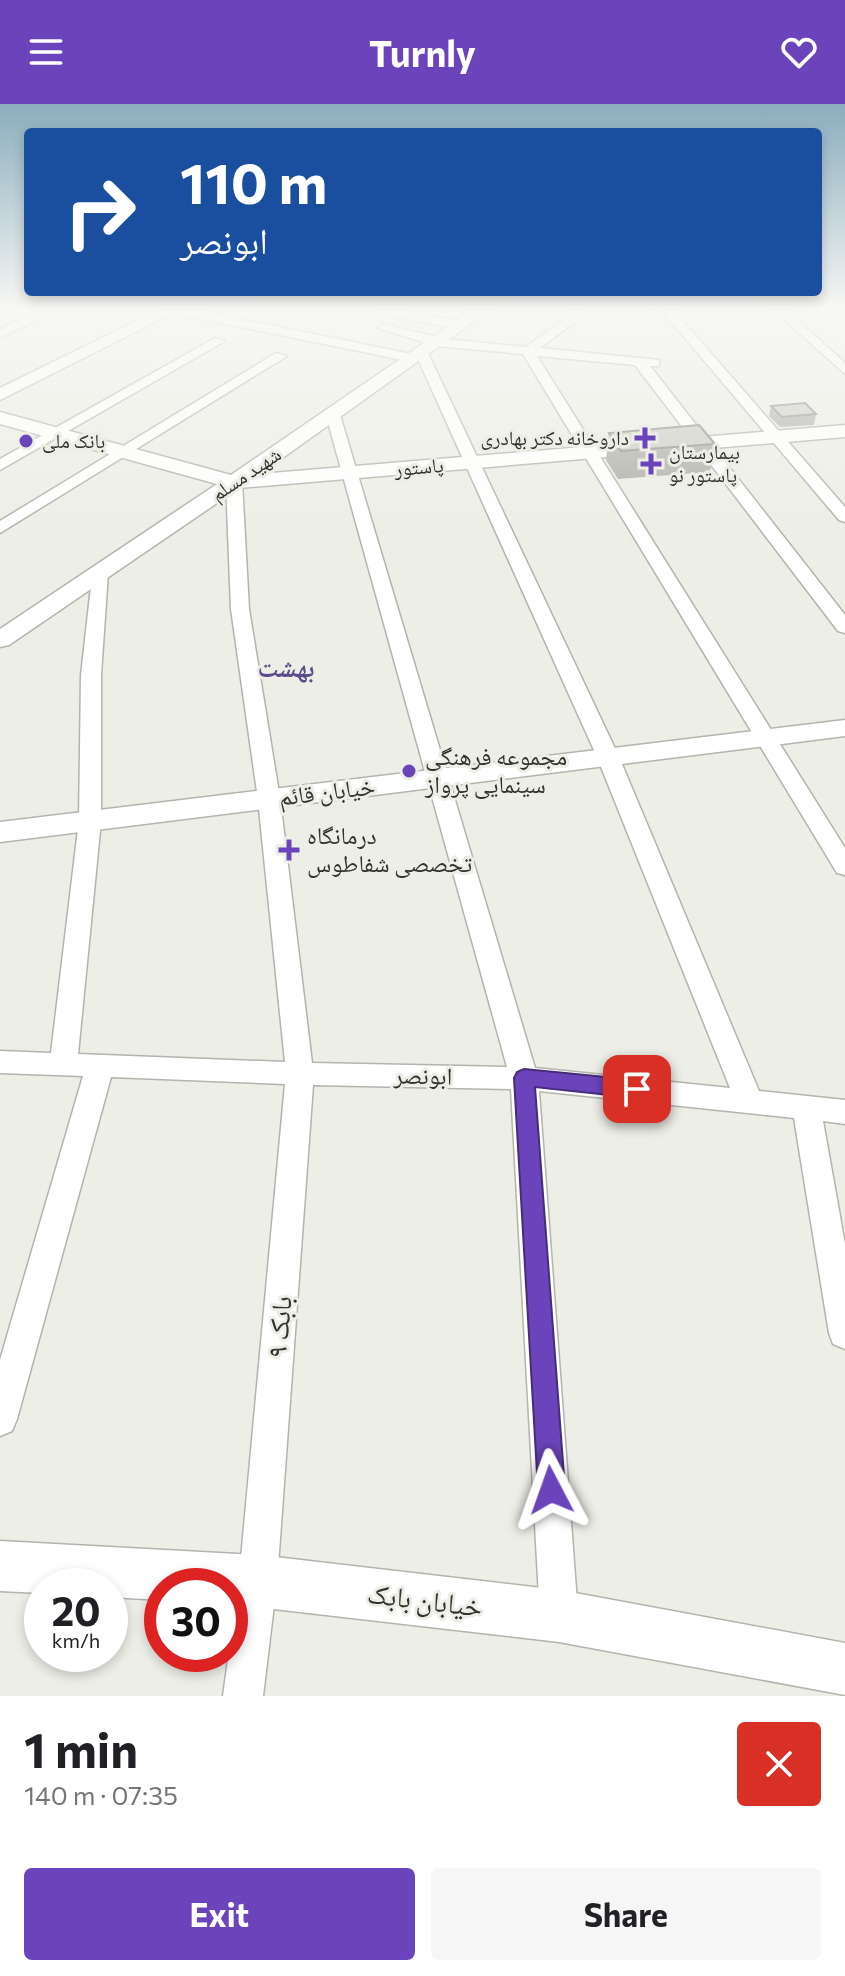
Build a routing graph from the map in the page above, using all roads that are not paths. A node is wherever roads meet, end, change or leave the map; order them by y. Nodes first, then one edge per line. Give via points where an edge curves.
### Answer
1 (31, 379) edge
2 (151, 379) edge
3 (243, 379) edge
4 (383, 379) edge
5 (439, 379) edge
6 (544, 379) edge
7 (653, 379) edge
8 (726, 379) edge
9 (0, 395) edge
10 (333, 415) junction
11 (0, 418) edge
12 (845, 431) edge
13 (56, 433) junction
14 (775, 437) junction
15 (703, 442) junction
16 (125, 452) junction
17 (586, 452) junction
18 (471, 462) junction
19 (0, 465) edge
20 (349, 472) junction
21 (234, 482) junction
22 (845, 517) edge
23 (0, 528) edge
24 (99, 573) junction
25 (845, 627) edge
26 (0, 640) edge
27 (845, 728) edge
28 (767, 737) junction
29 (608, 757) junction
30 (438, 778) junction
31 (269, 799) junction
32 (90, 821) junction
33 (0, 832) edge
34 (845, 867) edge
35 (0, 1062) edge
36 (63, 1065) junction
37 (100, 1066) junction
38 (300, 1074) junction
39 (524, 1078) junction
40 (749, 1100) junction
41 (806, 1108) junction
42 (845, 1112) edge
43 (845, 1333) edge
44 (0, 1419) edge
45 (0, 1566) edge
46 (258, 1580) junction
47 (559, 1616) junction
48 (845, 1669) edge
49 (243, 1696) edge

1 - 9 street
2 - 13 street
3 - 16 street
4 - 10 street, شهید مسلم
5 - 18 street
6 - 17 street
7 - 15 street
8 - 14 street
10 - 20 street
10 - 21 street, شهید مسلم
11 - 13 street, پاستور
12 - 14 street, پاستور
13 - 16 street, پاستور
13 - 19 street
14 - 15 street, پاستور
14 - 22 street
15 - 17 street, پاستور
15 - 25 street
16 - 21 street, پاستور
16 - 23 street
17 - 18 street, پاستور
17 - 28 street
18 - 20 street, پاستور
18 - 29 street
20 - 21 street, پاستور
20 - 30 street
21 - 24 street, شهید مسلم
21 - 31 street, بابک ۹ via 240,609
24 - 26 street, شهید مسلم
24 - 32 street via 91,675
27 - 28 street, خیابان قائم
28 - 29 street, خیابان قائم
28 - 34 street
29 - 30 street, خیابان قائم
29 - 40 street
30 - 31 street, خیابان قائم
30 - 39 street
31 - 32 street, خیابان قائم
31 - 38 street, بابک ۹
32 - 33 street, خیابان قائم
32 - 36 street
35 - 36 street, ابونصر
36 - 37 street, ابونصر
37 - 38 street, ابونصر
37 - 44 street
38 - 39 street, ابونصر
38 - 46 street, بابک ۹
39 - 40 street, ابونصر
39 - 47 street
40 - 41 street, ابونصر
41 - 42 street, ابونصر
41 - 43 street
45 - 46 street, خیابان بابک
46 - 47 street, خیابان بابک
46 - 49 street, بابک ۹
47 - 48 street, خیابان بابک

